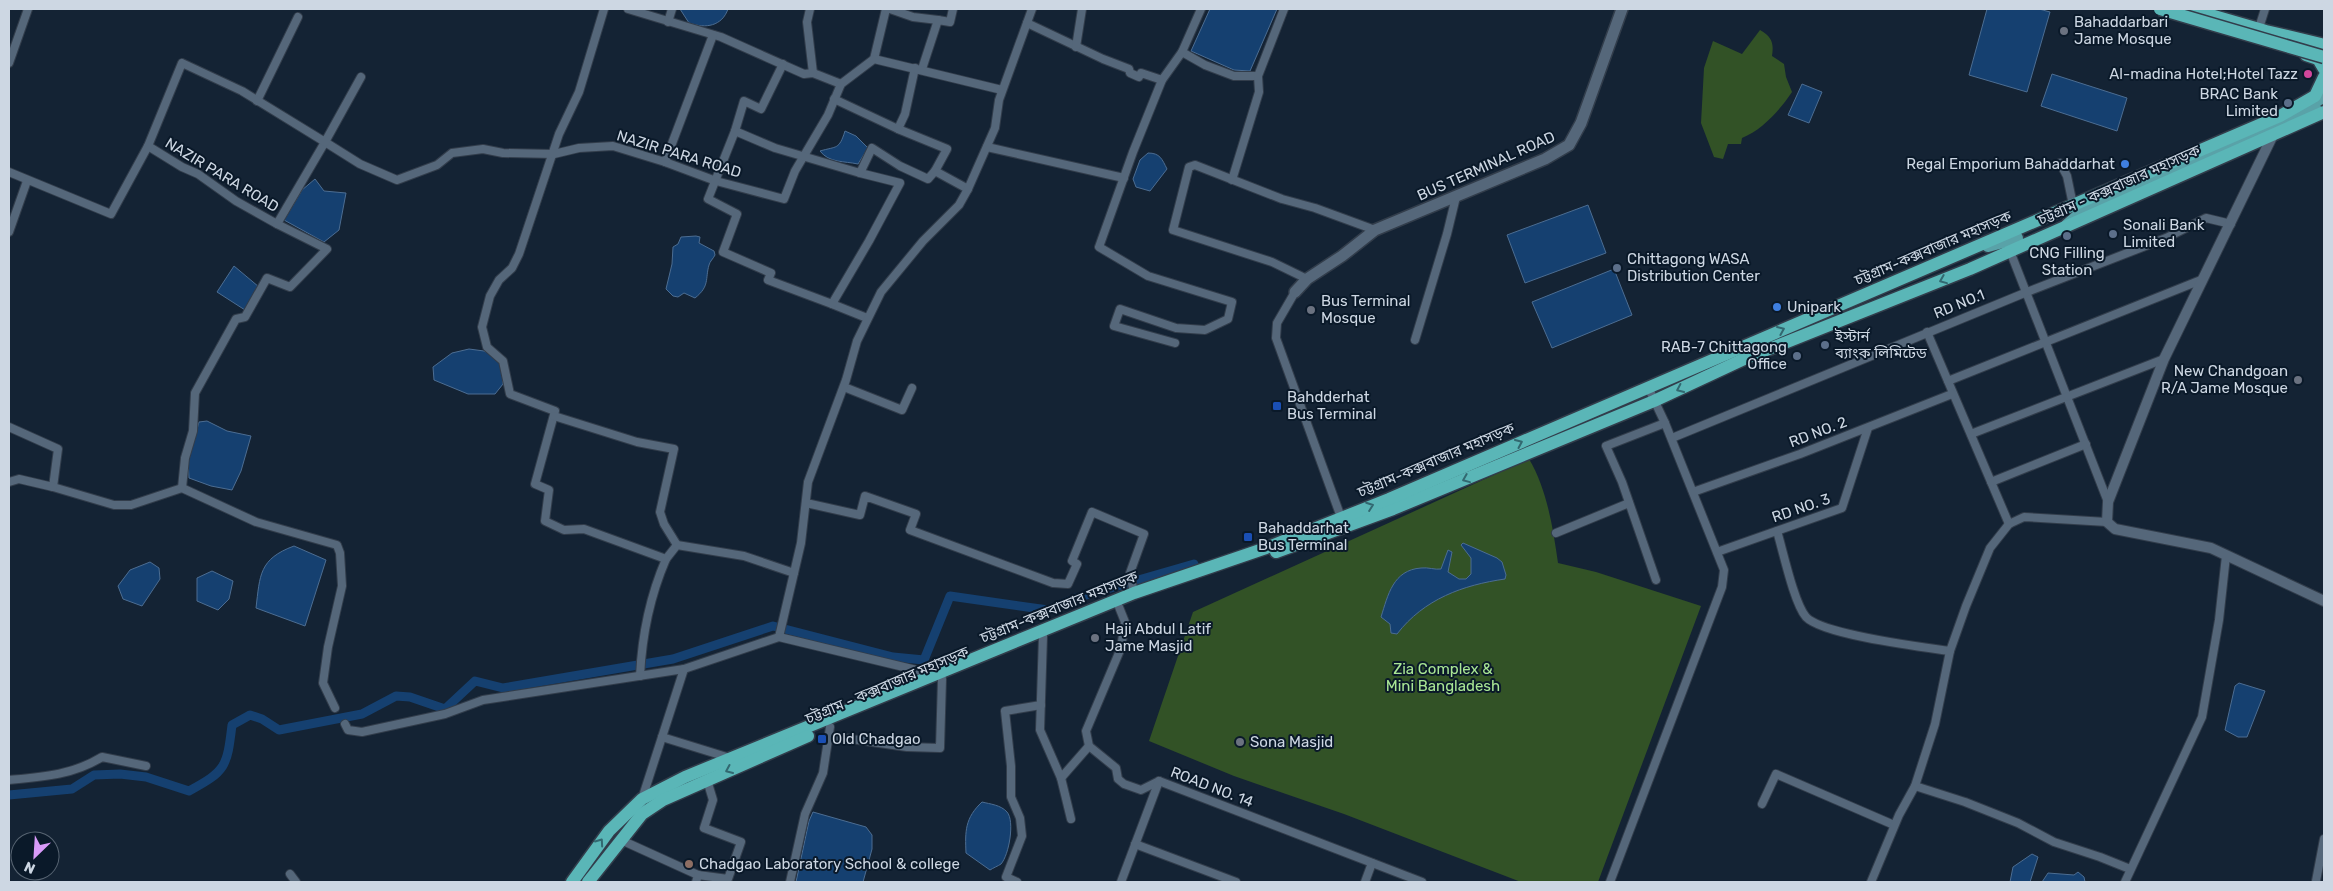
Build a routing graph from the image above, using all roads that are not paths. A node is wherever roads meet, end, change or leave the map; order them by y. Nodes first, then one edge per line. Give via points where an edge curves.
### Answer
1 (28, 9) edge
2 (604, 9) edge
3 (628, 9) edge
4 (672, 9) edge
5 (810, 9) edge
6 (886, 9) edge
7 (890, 9) edge
8 (953, 9) edge
9 (1032, 9) edge
10 (1082, 9) edge
11 (1201, 9) edge
12 (1284, 9) edge
13 (1622, 9) edge
14 (2155, 9) edge
15 (2160, 9) edge
16 (2189, 9) edge
17 (2265, 9) edge
18 (298, 17) dead end
19 (938, 20) junction
20 (668, 22) junction
21 (1027, 23) junction
22 (2257, 33) junction
23 (713, 35) junction
24 (1076, 47) junction
25 (1182, 52) junction
26 (2323, 55) edge
27 (874, 59) junction
28 (9, 62) edge
29 (783, 64) junction
30 (919, 69) junction
31 (813, 73) junction
32 (1258, 76) junction
33 (361, 77) dead end
34 (2324, 77) edge
35 (1162, 80) junction
36 (841, 84) junction
37 (1002, 90) junction
38 (2324, 97) edge
39 (834, 98) junction
40 (257, 101) junction
41 (2324, 103) edge
42 (2324, 112) edge
43 (898, 129) junction
44 (735, 131) junction
45 (2272, 137) junction
46 (325, 142) junction
47 (148, 146) junction
48 (987, 147) junction
49 (554, 154) junction
50 (805, 157) junction
51 (665, 162) junction
52 (2060, 163) dead end
53 (935, 171) junction
54 (9, 172) edge
55 (860, 173) junction
56 (1124, 178) junction
57 (1232, 180) junction
58 (27, 181) junction
59 (716, 181) junction
60 (968, 189) junction
61 (1456, 197) junction
62 (2072, 205) junction
63 (2056, 212) junction
64 (277, 224) junction
65 (2231, 224) junction
66 (2065, 226) junction
67 (1375, 230) junction
68 (9, 232) edge
69 (2010, 251) junction
70 (1965, 252) junction
71 (1974, 267) junction
72 (1307, 279) junction
73 (2201, 280) junction
74 (1295, 292) joint
75 (2027, 292) junction
76 (832, 304) junction
77 (867, 318) junction
78 (1927, 332) junction
79 (1414, 340) dead end
80 (2047, 342) junction
81 (1175, 343) dead end
82 (2164, 359) junction
83 (1948, 381) junction
84 (844, 387) junction
85 (1648, 387) junction
86 (912, 388) dead end
87 (1952, 394) junction
88 (2068, 396) junction
89 (1654, 401) junction
90 (554, 416) junction
91 (1666, 423) junction
92 (9, 427) edge
93 (1868, 428) junction
94 (1971, 434) junction
95 (1672, 438) junction
96 (2086, 444) junction
97 (9, 482) edge
98 (1991, 482) junction
99 (53, 487) junction
100 (182, 488) junction
101 (1693, 492) junction
102 (2108, 502) junction
103 (806, 503) junction
104 (1629, 504) junction
105 (1343, 522) junction
106 (2107, 522) junction
107 (2009, 524) junction
108 (1777, 531) junction
109 (1556, 532) dead end
110 (677, 545) junction
111 (1717, 552) junction
112 (2226, 556) junction
113 (666, 559) junction
114 (794, 573) junction
115 (1656, 580) dead end
116 (1134, 593) junction
117 (2324, 601) edge
118 (1119, 607) junction
119 (1043, 636) junction
120 (779, 637) junction
121 (1950, 651) junction
122 (684, 669) junction
123 (640, 676) junction
124 (938, 677) junction
125 (1041, 705) junction
126 (335, 708) dead end
127 (345, 724) dead end
128 (830, 731) junction
129 (662, 737) junction
130 (1089, 746) junction
131 (730, 758) junction
132 (146, 766) dead end
133 (1061, 778) junction
134 (9, 780) edge
135 (707, 780) junction
136 (1159, 781) junction
137 (1915, 786) junction
138 (642, 799) junction
139 (1762, 804) dead end
140 (1071, 818) dead end
141 (1894, 825) junction
142 (2324, 839) edge
143 (622, 840) junction
144 (1135, 844) junction
145 (1372, 863) junction
146 (2130, 869) junction
147 (290, 874) dead end
148 (697, 879) edge
149 (296, 882) edge
150 (572, 882) edge
151 (588, 882) edge
152 (790, 882) edge
153 (1017, 882) edge
154 (1122, 882) edge
155 (1236, 882) edge
156 (1365, 882) edge
157 (1422, 882) edge
158 (1610, 882) edge
159 (1871, 882) edge
160 (2125, 882) edge
161 (2316, 882) edge

1 - 28 street
2 - 49 street via 579,92 559,134
3 - 20 street
4 - 20 street
5 - 31 street via 807,22
6 - 27 street
7 - 19 street via 913,17
8 - 19 street via 950,22
9 - 21 street
10 - 24 street
11 - 25 street
12 - 32 street
13 - 61 main road, BUS TERMINAL ROAD via 1581,123 1569,144 1545,159
14 - 22 highway
15 - 26 highway, bridge
16 - 22 highway
16 - 26 highway
17 - 22 street
18 - 40 street
19 - 30 street
20 - 23 street
21 - 24 street
21 - 37 street
22 - 26 highway
23 - 29 street
23 - 51 street
24 - 35 street via 1129,69 1139,77 1141,72
25 - 32 street via 1234,76
25 - 35 street
27 - 30 street
27 - 36 street, NAZIR PARA ROAD
29 - 31 street via 804,74
29 - 44 street via 761,109 744,100
30 - 37 street
30 - 43 street
31 - 36 street
32 - 57 street via 1259,92
33 - 46 street
34 - 62 highway, চট্টগ্রাম-কক্সবাজার মহাসড়ক via 2315,96 2280,116
35 - 56 street
36 - 39 street, NAZIR PARA ROAD
37 - 48 street via 995,128
38 - 63 main road via 2079,207
39 - 43 street
39 - 50 street, NAZIR PARA ROAD
40 - 46 street
40 - 47 street via 182,63
41 - 66 main road via 2082,212
42 - 45 highway, চট্টগ্রাম - কক্সবাজার মহাসড়ক
43 - 53 street via 947,149
44 - 50 street
44 - 59 street
45 - 65 street
45 - 66 highway, চট্টগ্রাম - কক্সবাজার মহাসড়ক
46 - 49 street, NAZIR PARA ROAD via 360,164 397,180 437,165 452,153 483,149 503,153
46 - 64 street, NAZIR PARA ROAD
47 - 58 street, NAZIR PARA ROAD via 111,214
47 - 64 street, NAZIR PARA ROAD
48 - 56 street
48 - 60 street
49 - 51 street, NAZIR PARA ROAD via 579,148 613,146
49 - 90 street via 519,254 490,296 482,327 487,347 503,361 510,394 555,411
50 - 55 street
50 - 59 street, NAZIR PARA ROAD via 795,171 784,199
51 - 59 street, NAZIR PARA ROAD
52 - 62 street via 2068,176
53 - 55 street via 928,179 872,148
53 - 60 street
54 - 58 street, NAZIR PARA ROAD
55 - 76 street via 900,182
56 - 81 street via 1099,247 1148,276 1232,302 1228,319 1205,330 1176,328 1120,309 1114,326
57 - 67 street
57 - 72 street via 1194,165 1189,167 1172,230 1272,262
58 - 68 street
59 - 76 street via 708,199 737,214 723,252 770,273 768,280
60 - 77 street via 958,205 881,292
61 - 67 main road, BUS TERMINAL ROAD
61 - 79 street
62 - 63 highway, চট্টগ্রাম-কক্সবাজার মহাসড়ক
63 - 70 highway, চট্টগ্রাম-কক্সবাজার মহাসড়ক
64 - 100 street via 327,249 290,287 267,278 245,316 236,319 195,393 193,431 185,458
65 - 73 street
65 - 75 street, RD NO.1 via 2206,218 2166,238
66 - 69 highway, চট্টগ্রাম - কক্সবাজার মহাসড়ক
67 - 72 main road, BUS TERMINAL ROAD
69 - 71 highway, চট্টগ্রাম - কক্সবাজার মহাসড়ক
69 - 75 street
70 - 71 main road via 2016,238
85 -> 70 highway, চট্টগ্রাম-কক্সবাজার মহাসড়ক
71 -> 89 highway, চট্টগ্রাম - কক্সবাজার মহাসড়ক via 1744,359
72 - 74 main road, BUS TERMINAL ROAD
73 - 80 street
73 - 82 street
74 - 105 street via 1277,323 1276,338
75 - 78 street, RD NO.1
75 - 80 street
76 - 77 street
77 - 84 street
78 - 83 street
78 - 95 street, RD NO.1
80 - 83 street
80 - 88 street
82 - 88 street
82 - 102 street
83 - 87 street
84 - 86 street via 902,410
84 - 103 street via 808,482
85 - 89 street
105 -> 85 highway, চট্টগ্রাম-কক্সবাজার মহাসড়ক
87 - 93 street, RD NO. 2
87 - 94 street
88 - 94 street
88 - 96 street
89 - 91 street
89 -> 105 highway, চট্টগ্রাম - কক্সবাজার মহাসড়ক via 1393,509
90 - 110 street via 674,450 660,512
90 - 113 street via 535,484 549,490 545,521 564,530 584,529
91 - 95 street
91 - 104 street via 1606,446
92 - 99 street via 58,449
93 - 101 street, RD NO. 2
93 - 108 street, RD NO. 3 via 1842,508
94 - 98 street
95 - 101 street
96 - 98 street
96 - 102 street
97 - 99 street via 19,479
98 - 107 street
99 - 100 street via 114,505 130,506
100 - 126 street via 256,522 338,545 342,586 323,683
101 - 111 street
102 - 106 street
103 - 114 street
103 - 116 street via 860,515 865,496 916,514 910,530 1038,578 1068,584 1077,564 1072,561 1092,512 1144,534 1130,573
104 - 109 street
104 - 115 street
105 - 116 highway, চট্টগ্রাম-কক্সবাজার মহাসড়ক
105 - 118 highway, চট্টগ্রাম - কক্সবাজার মহাসড়ক
106 - 107 street via 2024,517
106 - 112 street via 2115,530 2211,548
107 - 121 street via 1990,548
108 - 111 street, RD NO. 3
108 - 121 street via 1801,608 1810,620 1854,635
110 - 113 street
110 - 114 street via 744,556
111 - 158 street via 1724,570 1722,587
112 - 117 street
112 - 146 street via 2215,648 2202,717
113 - 123 street via 655,585
114 - 120 street
116 - 124 highway, চট্টগ্রাম-কক্সবাজার মহাসড়ক
118 - 119 highway, চট্টগ্রাম - কক্সবাজার মহাসড়ক
118 - 130 street via 1125,622 1121,648 1086,731
119 - 124 highway, চট্টগ্রাম - কক্সবাজার মহাসড়ক
119 - 125 street
120 - 122 street
120 - 124 street
121 - 137 street via 1935,724
122 - 123 street
122 - 129 street
123 - 127 street via 483,700 445,714 362,732 348,730
124 - 128 highway, চট্টগ্রাম - কক্সবাজার মহাসড়ক
124 - 128 street via 940,748 907,747
124 - 131 highway, চট্টগ্রাম-কক্সবাজার মহাসড়ক
125 - 133 street via 1040,730
125 - 153 street via 1005,711 1011,797 1020,818 1022,836 1006,877
128 -> 135 highway, চট্টগ্রাম - কক্সবাজার মহাসড়ক
128 - 152 street via 823,773 805,814
129 - 131 street
129 - 138 street
130 - 133 street
130 - 136 street, ROAD NO. 14 via 1116,768 1118,779 1124,784 1140,790
131 - 138 highway, চট্টগ্রাম-কক্সবাজার মহাসড়ক
132 - 134 street via 102,757 86,767 58,775
133 - 140 street
135 - 143 highway, চট্টগ্রাম - কক্সবাজার মহাসড়ক via 663,800 642,814
135 - 148 street via 713,800 704,828 741,842 728,878
136 - 144 street
136 - 145 street, ROAD NO. 14
137 - 141 street
137 - 146 street via 1965,802 2018,823 2054,842
150 -> 138 highway, চট্টগ্রাম-কক্সবাজার মহাসড়ক via 609,830
139 - 141 street via 1776,774
141 - 159 street
142 - 161 street
143 - 148 street
143 - 151 highway, চট্টগ্রাম - কক্সবাজার মহাসড়ক
144 - 154 street
144 - 155 street
145 - 156 street
145 - 157 street, ROAD NO. 14
146 - 160 street
147 - 149 street

